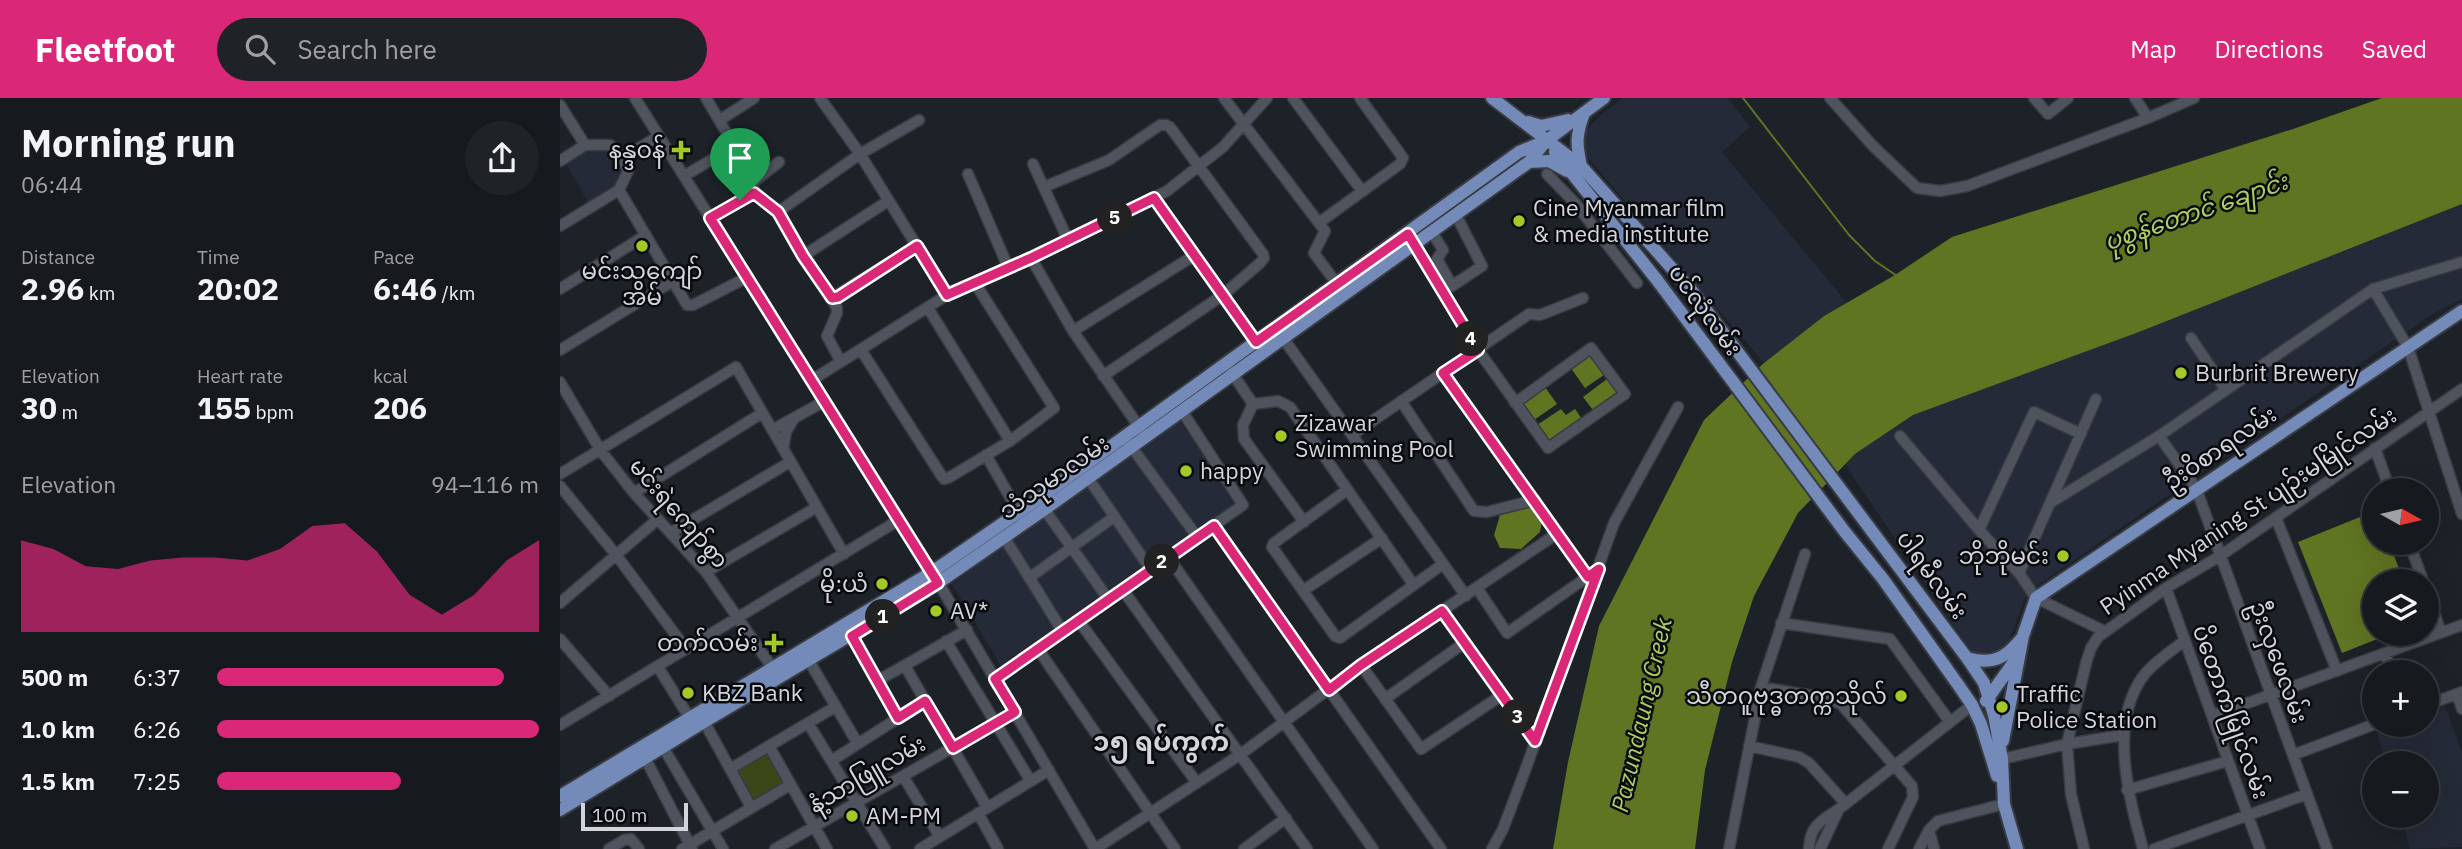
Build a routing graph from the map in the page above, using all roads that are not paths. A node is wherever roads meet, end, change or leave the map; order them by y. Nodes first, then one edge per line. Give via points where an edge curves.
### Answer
1 (635, 98) edge
2 (706, 98) edge
3 (754, 98) edge
4 (820, 98) edge
5 (1224, 98) edge
6 (1266, 98) edge
7 (1293, 98) edge
8 (1360, 98) edge
9 (1492, 98) edge
10 (1604, 98) edge
11 (1830, 98) edge
12 (2034, 98) edge
13 (2068, 98) edge
14 (2135, 98) edge
15 (2194, 98) edge
16 (560, 105) edge
17 (1584, 113) junction
18 (1515, 116) junction
19 (2148, 118) junction
20 (720, 120) junction
21 (919, 120) dead end
22 (1244, 124) junction
23 (659, 136) junction
24 (1546, 141) junction
25 (585, 145) junction
26 (860, 155) junction
27 (1524, 157) junction
28 (622, 158) junction
29 (560, 161) edge
30 (779, 162) dead end
31 (1033, 164) dead end
32 (1199, 168) junction
33 (1577, 170) junction
34 (968, 174) dead end
35 (1547, 174) dead end
36 (684, 176) junction
37 (1044, 187) junction
38 (619, 190) junction
39 (1362, 191) junction
40 (754, 193) junction
41 (1154, 198) junction
42 (1592, 198) junction
43 (888, 201) junction
44 (1576, 204) junction
45 (778, 212) junction
46 (1456, 215) junction
47 (710, 218) junction
48 (1320, 222) junction
49 (560, 226) edge
50 (1432, 232) junction
51 (646, 235) junction
52 (1411, 239) junction
53 (1068, 240) junction
54 (917, 246) junction
55 (803, 256) junction
56 (1195, 256) junction
57 (1031, 258) junction
58 (2462, 262) edge
59 (1008, 267) junction
60 (1354, 271) junction
61 (748, 277) junction
62 (673, 281) junction
63 (1363, 282) junction
64 (975, 283) junction
65 (1637, 283) dead end
66 (1337, 284) junction
67 (560, 289) edge
68 (2373, 289) junction
69 (947, 295) junction
70 (1223, 295) junction
71 (832, 298) junction
72 (1583, 298) dead end
73 (928, 308) junction
74 (2462, 311) edge
75 (1073, 331) junction
76 (1280, 333) junction
77 (2191, 338) dead end
78 (2408, 347) junction
79 (1260, 348) junction
80 (560, 350) edge
81 (861, 350) junction
82 (1478, 350) junction
83 (841, 362) junction
84 (1230, 369) junction
85 (1443, 373) junction
86 (1103, 376) junction
87 (812, 380) junction
88 (560, 382) edge
89 (2462, 389) edge
90 (2226, 390) junction
91 (2096, 400) dead end
92 (825, 401) junction
93 (1401, 401) junction
94 (1515, 403) junction
95 (1253, 404) junction
96 (1678, 407) dead end
97 (1182, 411) junction
98 (2428, 411) junction
99 (762, 413) junction
100 (795, 418) junction
101 (772, 430) junction
102 (1142, 432) junction
103 (2081, 434) junction
104 (1352, 435) junction
105 (1900, 436) dead end
106 (2159, 436) junction
107 (1010, 441) junction
108 (1128, 442) junction
109 (2375, 448) junction
110 (783, 449) junction
111 (601, 451) junction
112 (986, 455) junction
113 (790, 461) junction
114 (1085, 473) junction
115 (560, 474) edge
116 (2386, 478) edge
117 (560, 486) edge
118 (2196, 488) junction
119 (1347, 491) junction
120 (634, 493) junction
121 (1535, 500) junction
122 (2050, 503) junction
123 (1042, 504) junction
124 (817, 507) junction
125 (2461, 508) edge
126 (1863, 516) joint
127 (1114, 517) junction
128 (1022, 518) junction
129 (2276, 518) junction
130 (658, 519) junction
131 (899, 520) junction
132 (1304, 522) junction
133 (1214, 526) junction
134 (1979, 530) junction
135 (672, 532) junction
136 (1845, 532) joint
137 (1558, 533) junction
138 (1004, 537) junction
139 (1198, 538) junction
140 (1382, 538) junction
141 (1070, 548) junction
142 (844, 554) junction
143 (1805, 554) dead end
144 (617, 556) junction
145 (2220, 556) junction
146 (1169, 558) junction
147 (1443, 564) junction
148 (1599, 569) junction
149 (1151, 570) junction
150 (706, 572) junction
151 (2019, 573) junction
152 (935, 577) junction
153 (1588, 577) junction
154 (1029, 578) junction
155 (1883, 579) junction
156 (1413, 584) junction
157 (1477, 588) junction
158 (2166, 588) junction
159 (1123, 590) junction
160 (1304, 590) junction
161 (1466, 596) junction
162 (2036, 598) junction
163 (1109, 600) junction
164 (560, 603) edge
165 (1442, 611) junction
166 (738, 616) junction
167 (1079, 621) junction
168 (1781, 623) junction
169 (2462, 625) edge
170 (2439, 627) edge
171 (967, 630) junction
172 (2104, 631) junction
173 (1063, 632) junction
174 (2441, 632) junction
175 (852, 636) junction
176 (2023, 636) junction
177 (560, 639) edge
178 (2185, 640) junction
179 (946, 641) junction
180 (1464, 643) junction
181 (687, 649) junction
182 (1038, 649) junction
183 (2020, 653) junction
184 (2385, 653) junction
185 (1967, 658) junction
186 (2388, 660) edge
187 (809, 661) junction
188 (1361, 665) junction
189 (905, 666) junction
190 (658, 667) junction
191 (2337, 671) junction
192 (776, 673) junction
193 (995, 679) junction
194 (877, 681) junction
195 (1761, 687) junction
196 (1329, 690) junction
197 (2460, 693) edge
198 (1502, 695) junction
199 (2271, 695) junction
200 (609, 696) junction
201 (1988, 696) junction
202 (1385, 699) junction
203 (925, 701) junction
204 (2439, 701) edge
205 (1972, 705) junction
206 (835, 707) junction
207 (2462, 709) edge
208 (1015, 712) junction
209 (2212, 716) junction
210 (697, 717) junction
211 (898, 718) junction
212 (996, 722) junction
213 (1285, 722) junction
214 (1950, 722) junction
215 (808, 723) junction
216 (560, 725) edge
217 (2362, 729) edge
218 (2123, 735) junction
219 (1535, 741) junction
220 (1988, 743) junction
221 (858, 744) junction
222 (2067, 744) junction
223 (769, 746) junction
224 (1749, 746) junction
225 (663, 747) junction
226 (953, 748) junction
227 (642, 753) junction
228 (1241, 754) junction
229 (2293, 755) junction
230 (2002, 759) junction
231 (831, 761) junction
232 (2228, 761) junction
233 (1894, 766) junction
234 (730, 769) junction
235 (1049, 770) junction
236 (903, 776) junction
237 (1030, 780) junction
238 (1197, 783) junction
239 (790, 785) junction
240 (2127, 790) junction
241 (2307, 794) junction
242 (856, 803) junction
243 (561, 804) edge
244 (2004, 804) junction
245 (1842, 806) junction
246 (751, 807) junction
247 (988, 807) junction
248 (978, 813) junction
249 (1151, 813) junction
250 (2247, 815) junction
251 (1286, 818) junction
252 (814, 827) junction
253 (1928, 830) junction
254 (712, 831) junction
255 (940, 837) junction
256 (688, 847) edge
257 (609, 849) edge
258 (639, 849) edge
259 (723, 849) edge
260 (775, 849) edge
261 (827, 849) edge
262 (885, 849) edge
263 (920, 849) edge
264 (998, 849) edge
265 (1095, 849) edge
266 (1175, 849) edge
267 (1244, 849) edge
268 (1307, 849) edge
269 (1373, 849) edge
270 (1441, 849) edge
271 (1492, 849) edge
272 (1729, 849) edge
273 (1809, 849) edge
274 (1820, 849) edge
275 (1888, 849) edge
276 (1919, 849) edge
277 (1934, 849) edge
278 (2017, 849) edge
279 (2084, 849) edge
280 (2143, 849) edge
281 (2154, 849) edge
282 (2260, 849) edge
283 (2327, 849) edge

1 - 23 street
2 - 20 street
3 - 20 street
4 - 26 street
5 - 22 street
6 - 22 street
7 - 39 street
8 - 39 street via 1403,158
9 - 18 main road
10 - 17 main road, သံသုမာလမ်း
11 - 19 street via 1917,188 1940,191 1967,186
12 - 13 street via 2048,114
14 - 19 street
15 - 19 street
16 - 25 street
17 - 18 main road via 1541,126
17 - 24 main road, သံသုမာလမ်း
17 - 33 main road via 1577,137
18 - 24 main road
18 - 27 main road
20 - 36 street via 729,137 728,150
21 - 26 street
22 - 32 street
22 - 48 street
23 - 28 street
23 - 36 street
24 - 27 main road, သံသုမာလမ်း
24 - 33 main road, ပင်လုံလမ်း
25 - 28 street via 610,145
25 - 29 street
26 - 43 street
26 - 45 street
27 - 33 main road
27 - 46 main road, သံသုမာလမ်း
27 - 52 main road, သံသုမာလမ်း
28 - 38 street via 628,172
30 - 40 street via 752,183
31 - 37 street
32 - 37 street via 1170,127 1160,125 1109,160
32 - 41 street
32 - 70 street via 1264,258
33 - 42 main road, ပင်လုံလမ်း
33 - 126 main road, ပင်လုံလမ်း via 1692,291
34 - 59 street
35 - 44 street
36 - 47 street
37 - 53 street
38 - 49 street
38 - 51 street
39 - 48 street
40 - 45 street
40 - 47 street
41 - 53 street
41 - 56 street
42 - 44 street
42 - 136 main road, ပင်လုံလမ်း
43 - 54 street
43 - 55 street
44 - 65 street
45 - 55 street
46 - 50 main road, သံသုမာလမ်း
46 - 50 street via 1482,266 1452,286 1437,259 1443,250
47 - 61 street
48 - 66 street via 1326,234 1314,253
50 - 52 main road, သံသုမာလမ်း
51 - 62 street
51 - 67 street
52 - 60 main road, သံသုမာလမ်း
52 - 63 main road, သံသုမာလမ်း
52 - 82 street
53 - 57 street
54 - 69 street
54 - 71 street
55 - 71 street
56 - 70 street
56 - 75 street
57 - 59 street
57 - 75 street
58 - 68 street
59 - 64 street
60 - 63 main road
60 - 66 main road, သံသုမာလမ်း
61 - 62 street via 689,306
61 - 87 street
62 - 80 street
63 - 76 main road, သံသုမာလမ်း
64 - 69 street
64 - 107 street via 1054,408
66 - 76 main road, သံသုမာလမ်း
68 - 78 street
68 - 90 street
69 - 73 street
70 - 79 street
70 - 86 street
71 - 83 street via 837,313 827,336
72 - 82 street via 1540,315 1530,314
73 - 81 street
73 - 107 street
74 - 78 main road, ဦးဝိစာရလမ်း
75 - 86 street
76 - 79 main road, သံသုမာလမ်း
76 - 104 street
77 - 90 street
78 - 98 street
78 - 118 main road, ဦးဝိစာရလမ်း
79 - 84 main road, သံသုမာလမ်း
81 - 83 street
81 - 112 street via 944,479
82 - 85 street
82 - 94 street
83 - 87 street
84 - 95 street
84 - 97 main road, သံသုမာလမ်း
84 - 102 main road, သံသုမာလမ်း
85 - 93 street
85 - 121 street
86 - 102 street
87 - 92 street
88 - 111 street, မင်းရဲကျော်စွာ
89 - 98 street, Pyinma Myaning St ပျဉ်းမမြိုင်လမ်း
90 - 106 street
91 - 103 street
92 - 100 street
92 - 131 street
93 - 104 street
93 - 121 street via 1474,511
94 - 94 street via 1591,348 1625,394 1548,448
95 - 119 street via 1278,401 1290,407
95 - 132 street via 1243,425 1244,439
96 - 148 street via 1625,500
97 - 102 main road, သံသုမာလမ်း
97 - 133 street via 1243,505
98 - 109 street, Pyinma Myaning St ပျဉ်းမမြိုင်လမ်း
98 - 125 street
99 - 101 street
99 - 111 street via 736,367
99 - 120 street
100 - 101 street
100 - 110 street
101 - 110 street
102 - 108 main road, သံသုမာလမ်း
103 - 122 street
103 - 134 street via 2034,412
104 - 147 street
105 - 134 street
106 - 118 street, ဦးလှဖေလမ်း
106 - 122 street
107 - 112 street
108 - 114 main road, သံသုမာလမ်း
108 - 139 street
109 - 116 street
109 - 129 street, Pyinma Myaning St ပျဉ်းမမြိုင်လမ်း
110 - 113 street
111 - 115 street
111 - 120 street, မင်းရဲကျော်စွာ
112 - 128 street
113 - 124 street
113 - 135 street
114 - 123 main road, သံသုမာလမ်း
114 - 127 street
117 - 144 street
118 - 145 street, ဦးလှဖေလမ်း
118 - 162 main road, ဦးဝိစာရလမ်း
119 - 132 street
119 - 140 street
120 - 130 street, မင်းရဲကျော်စွာ
121 - 137 street
122 - 151 street
123 - 128 main road, သံသုမာလမ်း
123 - 141 street
124 - 142 street
124 - 150 street
126 - 185 main road, ပါရမီလမ်း
127 - 141 street
127 - 149 street
128 - 138 main road, သံသုမာလမ်း
128 - 152 main road, သံသုမာလမ်း
129 - 145 street, Pyinma Myaning St ပျဉ်းမမြိုင်လမ်း
129 - 191 street
130 - 135 street, မင်းရဲကျော်စွာ
130 - 144 street
131 - 142 street
131 - 152 street
132 - 160 street via 1272,548
133 - 139 street
133 - 196 street
134 - 151 street
135 - 150 street, မင်းရဲကျော်စွာ
136 - 155 main road, ပါရမီလမ်း
137 - 153 street
137 - 157 street
138 - 152 main road, သံသုမာလမ်း
138 - 154 street
139 - 146 street
140 - 156 street
140 - 160 street
141 - 154 street
141 - 163 street
142 - 166 street
143 - 168 street
144 - 164 street
144 - 181 street
145 - 158 street, Pyinma Myaning St ပျဉ်းမမြိုင်လမ်း
145 - 199 street, ဦးလှဖေလမ်း
146 - 149 street
146 - 213 street
147 - 156 street
147 - 161 street
148 - 153 street
148 - 219 street
149 - 159 street
150 - 166 street, မင်းရဲကျော်စွာ
151 - 162 street
152 - 171 street
152 - 175 main road, သံသုမာလမ်း
152 - 192 main road, သံသုမာလမ်း
153 - 157 street via 1507,633
154 - 173 street
155 - 201 main road via 1917,614 1974,694
155 - 205 main road
156 - 160 street via 1340,638
157 - 161 street
158 - 172 street, Pyinma Myaning St ပျဉ်းမမြိုင်လမ်း
158 - 178 street, ပိတောက်မြိုင်လမ်း
159 - 163 street
159 - 228 street
161 - 165 street
162 - 172 street
162 - 176 main road
163 - 167 street
165 - 180 street
165 - 188 street
166 - 181 street
166 - 192 street, မင်းရဲကျော်စွာ
167 - 173 street
167 - 238 street
168 - 195 street
168 - 214 street via 1890,639
169 - 174 street
170 - 174 street
171 - 179 street
171 - 193 street
172 - 222 street, Pyinma Myaning St ပျဉ်းမမြိုင်လမ်း via 2091,648
173 - 182 street
174 - 184 street
175 - 187 main road, သံသုမာလမ်း
175 - 194 street
176 - 183 main road
176 - 185 main road via 2000,660
177 - 200 street
178 - 209 street, ပိတောက်မြိုင်လမ်း
178 - 218 street via 2137,685
179 - 189 street
179 - 212 street
180 - 198 street
180 - 202 street
181 - 190 street
182 - 193 street
182 - 249 street
183 - 201 main road
183 - 230 main road
184 - 186 street
184 - 191 street
185 - 201 main road
187 - 192 main road, သံသုမာလမ်း
187 - 206 street
188 - 196 street
188 - 202 street
189 - 194 street
189 - 203 street
190 - 200 street
190 - 210 street
191 - 199 street
192 - 210 main road, သံသုမာလမ်း
193 - 208 street
194 - 211 street
195 - 224 street
195 - 233 street via 1841,704
196 - 213 street
196 - 270 street
197 - 204 street
197 - 207 street
198 - 202 street via 1421,749
198 - 219 street
199 - 209 street
199 - 229 street, ဦးလှဖေလမ်း
200 - 216 street
201 - 220 main road via 1984,714
201 - 230 main road
203 - 211 street
203 - 226 street
205 - 214 street
205 - 220 main road
206 - 215 street
206 - 221 street
208 - 212 street, နံ့သာဖြူလမ်း
208 - 235 street
209 - 232 street, ပိတောက်မြိုင်လမ်း
210 - 225 main road, သံသုမာလမ်း
210 - 227 main road, သံသုမာလမ်း
210 - 234 street
211 - 221 street
212 - 226 street, နံ့သာဖြူလမ်း
212 - 237 street
213 - 228 street
213 - 269 street
214 - 233 street
215 - 223 street
215 - 231 street
217 - 229 street
218 - 222 street
218 - 240 street
219 - 271 street
220 - 244 main road
221 - 231 street
222 - 230 street
222 - 279 street, Pyinma Myaning St ပျဉ်းမမြိုင်လမ်း via 2071,794
223 - 234 street
223 - 239 street
224 - 245 street via 1810,763
224 - 272 street
225 - 227 main road, သံသုမာလမ်း
225 - 254 street
226 - 236 street, နံ့သာဖြူလမ်း
226 - 247 street
227 - 243 main road, သံသုမာလမ်း
227 - 256 street
228 - 238 street
228 - 251 street
229 - 241 street, ဦးလှဖေလမ်း
230 - 244 main road
231 - 242 street
232 - 240 street
232 - 250 street, ပိတောက်မြိုင်လမ်း
233 - 245 street
233 - 275 street via 1912,786 1913,797
234 - 246 street
235 - 237 street
235 - 265 street
236 - 242 street, နံ့သာဖြူလမ်း
236 - 255 street
237 - 247 street
238 - 249 street
239 - 246 street, နံ့သာဖြူလမ်း
239 - 252 street
240 - 280 street
241 - 250 street
241 - 283 street, ဦးလှဖေလမ်း
242 - 252 street, နံ့သာဖြူလမ်း
242 - 262 street
244 - 253 street via 1938,821
244 - 278 main road
245 - 273 street via 1810,833
245 - 274 street
246 - 254 street, နံ့သာဖြူလမ်း
247 - 248 street
248 - 255 street
248 - 264 street
249 - 265 street
249 - 266 street
250 - 281 street
250 - 282 street, ပိတောက်မြိုင်လမ်း
251 - 267 street
251 - 268 street
252 - 260 street, နံ့သာဖြူလမ်း
252 - 261 street
253 - 276 street
253 - 277 street
254 - 256 street, နံ့သာဖြူလမ်း
254 - 259 street
255 - 263 street
257 - 258 street via 631,839

